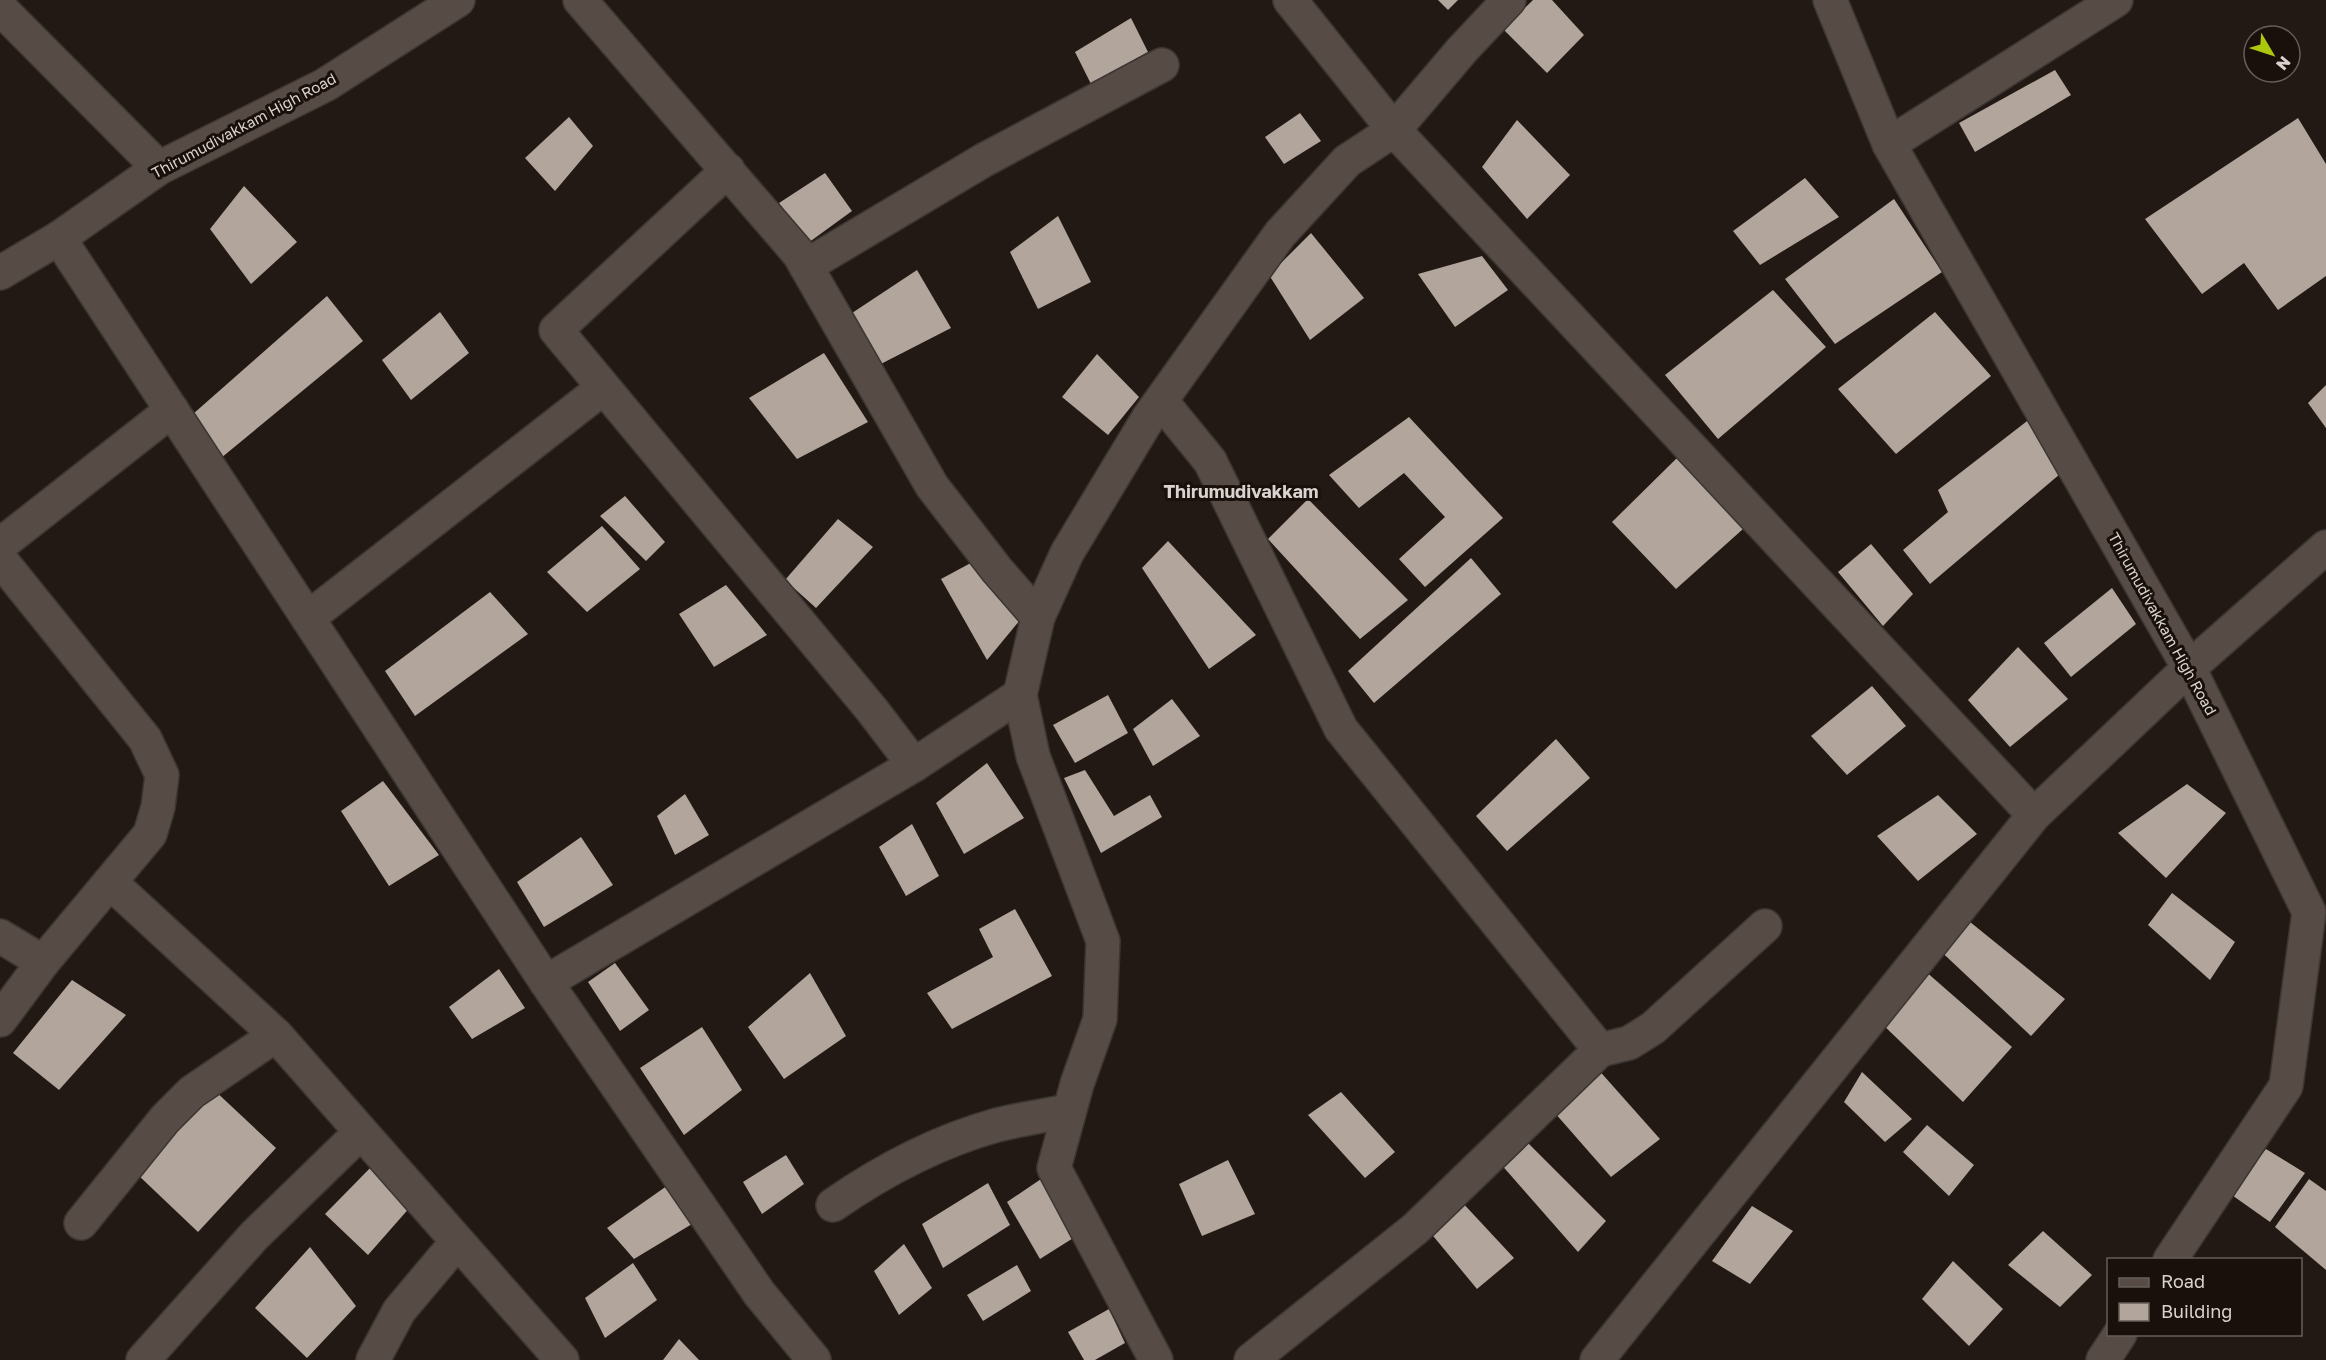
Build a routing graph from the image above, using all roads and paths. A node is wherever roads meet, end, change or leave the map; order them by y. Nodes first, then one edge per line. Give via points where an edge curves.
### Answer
1 (458, 0) edge
2 (580, 0) edge
3 (1290, 0) edge
4 (1509, 0) edge
5 (1830, 0) edge
6 (2116, 0) edge
7 (0, 8) edge
8 (1162, 65) dead end
9 (1394, 130) junction
10 (1888, 144) junction
11 (159, 168) junction
12 (728, 170) junction
13 (59, 238) junction
14 (806, 266) junction
15 (0, 273) edge
16 (603, 388) junction
17 (1161, 401) junction
18 (172, 410) junction
19 (0, 545) edge
20 (2326, 547) edge
21 (0, 559) edge
22 (1038, 616) junction
23 (308, 618) junction
24 (2189, 668) junction
25 (1020, 695) junction
26 (914, 765) junction
27 (2034, 815) junction
28 (111, 882) junction
29 (1765, 926) dead end
30 (0, 936) edge
31 (43, 962) junction
32 (546, 982) junction
33 (0, 1020) edge
34 (276, 1035) junction
35 (1600, 1050) junction
36 (1069, 1110) junction
37 (361, 1132) junction
38 (833, 1205) dead end
39 (81, 1223) dead end
40 (457, 1242) junction
41 (2171, 1258) edge
42 (2119, 1336) edge
43 (142, 1360) edge
44 (373, 1360) edge
45 (562, 1360) edge
46 (814, 1360) edge
47 (1156, 1360) edge
48 (1251, 1360) edge
49 (1597, 1360) edge
50 (2103, 1360) edge

1 - 11 street, Thirumudivakkam High Road via 325,85
2 - 12 street
3 - 9 street
4 - 9 street
5 - 10 street, Thirumudivakkam High Road
6 - 10 street
7 - 11 street
8 - 14 street via 984,160
9 - 17 street via 1347,161 1280,234
9 - 27 street
10 - 24 street, Thirumudivakkam High Road
11 - 13 street, Thirumudivakkam High Road
12 - 14 street
12 - 16 street via 556,330
13 - 15 street, Thirumudivakkam High Road
13 - 18 street
14 - 22 street via 933,486
16 - 23 street
16 - 26 street
17 - 22 street via 1067,553
17 - 35 street via 1210,462 1341,729
18 - 19 street
18 - 23 street
20 - 24 street
21 - 28 street via 145,738 162,775 150,834
22 - 25 street
23 - 32 street
24 - 27 street
24 - 41 street, Thirumudivakkam High Road via 2309,912 2286,1086
25 - 26 street
25 - 36 street via 1033,756 1103,941 1100,1019
26 - 32 street
27 - 49 street
28 - 31 street
28 - 34 street
29 - 35 street via 1653,1028 1629,1043
30 - 31 street
31 - 33 street
32 - 46 street via 759,1293
34 - 37 street
34 - 39 street via 185,1098
35 - 48 street via 1415,1229
36 - 38 street via 997,1125 922,1154 869,1180
36 - 47 street via 1054,1168
37 - 40 street
37 - 43 street via 254,1236
40 - 44 street via 399,1311
40 - 45 street
42 - 50 street

